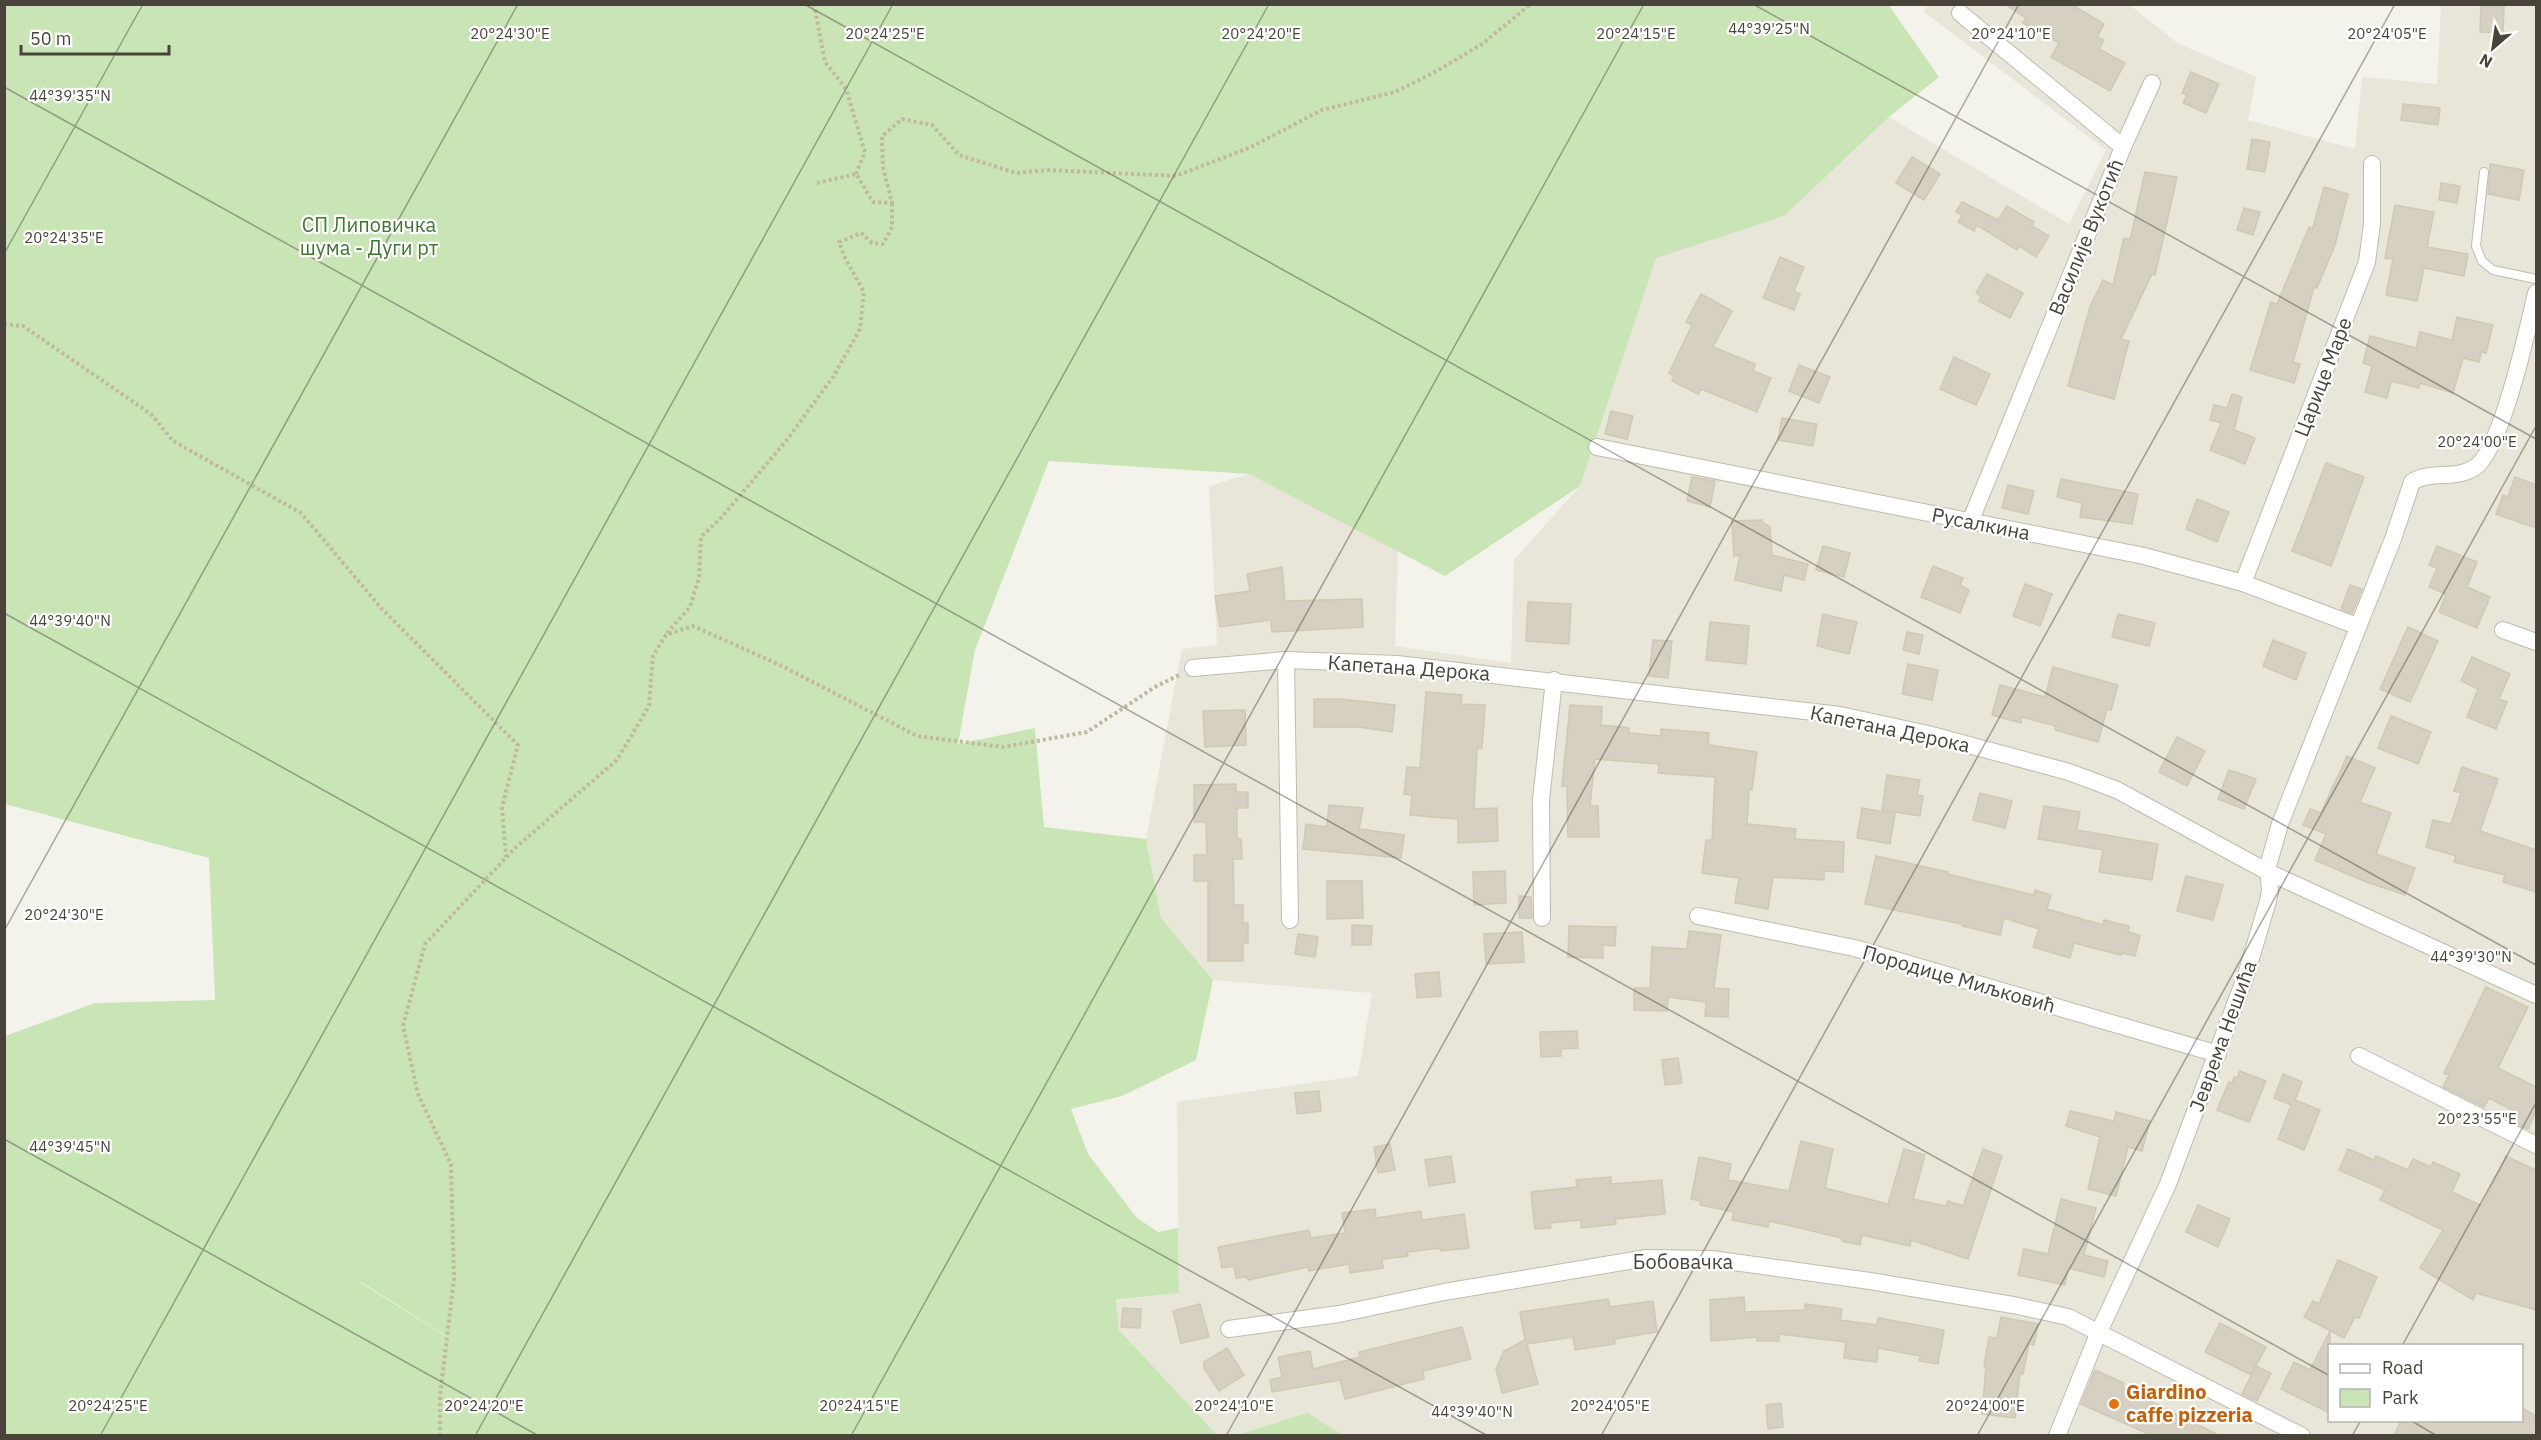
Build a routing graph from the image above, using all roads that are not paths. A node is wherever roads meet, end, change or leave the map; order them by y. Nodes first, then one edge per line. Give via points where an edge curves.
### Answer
1 (1960, 12) dead end
2 (2152, 83) dead end
3 (2123, 147) junction
4 (2372, 164) dead end
5 (2484, 172) dead end
6 (2536, 279) edge
7 (2536, 293) edge
8 (1597, 447) dead end
9 (1970, 522) junction
10 (2244, 583) junction
11 (2357, 626) junction
12 (2503, 630) dead end
13 (2536, 642) edge
14 (1286, 660) junction
15 (1193, 668) road end
16 (1554, 680) junction
17 (2268, 872) junction
18 (1698, 916) dead end
19 (1542, 918) dead end
20 (1290, 920) dead end
21 (2536, 995) edge
22 (2217, 1054) junction
23 (2359, 1056) dead end
24 (2536, 1145) edge
25 (1229, 1329) dead end
26 (2098, 1334) junction
27 (2057, 1436) edge
28 (2302, 1436) edge

1 - 3 street, Василије Вукотић
2 - 3 street
3 - 9 street, Василије Вукотић
4 - 10 street, Царице Маре via 2372,224 2367,261
5 - 6 lane via 2476,246 2482,261 2493,270
7 - 11 street, Јеврема Нешића via 2490,450 2475,468 2412,482
8 - 9 street, Русалкина
9 - 10 street, Русалкина via 2144,556
10 - 11 street, Русалкина
11 - 17 street, Јеврема Нешића via 2280,824
12 - 13 street
14 - 15 street, Капетана Дерока
14 - 16 street, Капетана Дерока via 1397,664
14 - 20 street
16 - 17 street, Капетана Дерока via 1840,715 1928,734 2069,772 2117,790
16 - 19 street via 1541,800
17 - 21 street, Капетана Дерока
17 - 22 street, Јеврема Нешића via 2268,901
18 - 22 street, Породице Миљковић via 1854,948
22 - 26 street, Јеврема Нешића via 2168,1184
23 - 24 street
25 - 26 street, Бобовачка via 1339,1314 1443,1292 1636,1260 1712,1258 2002,1303 2068,1317
26 - 27 street, Јеврема Нешића
26 - 28 street, Бобовачка

